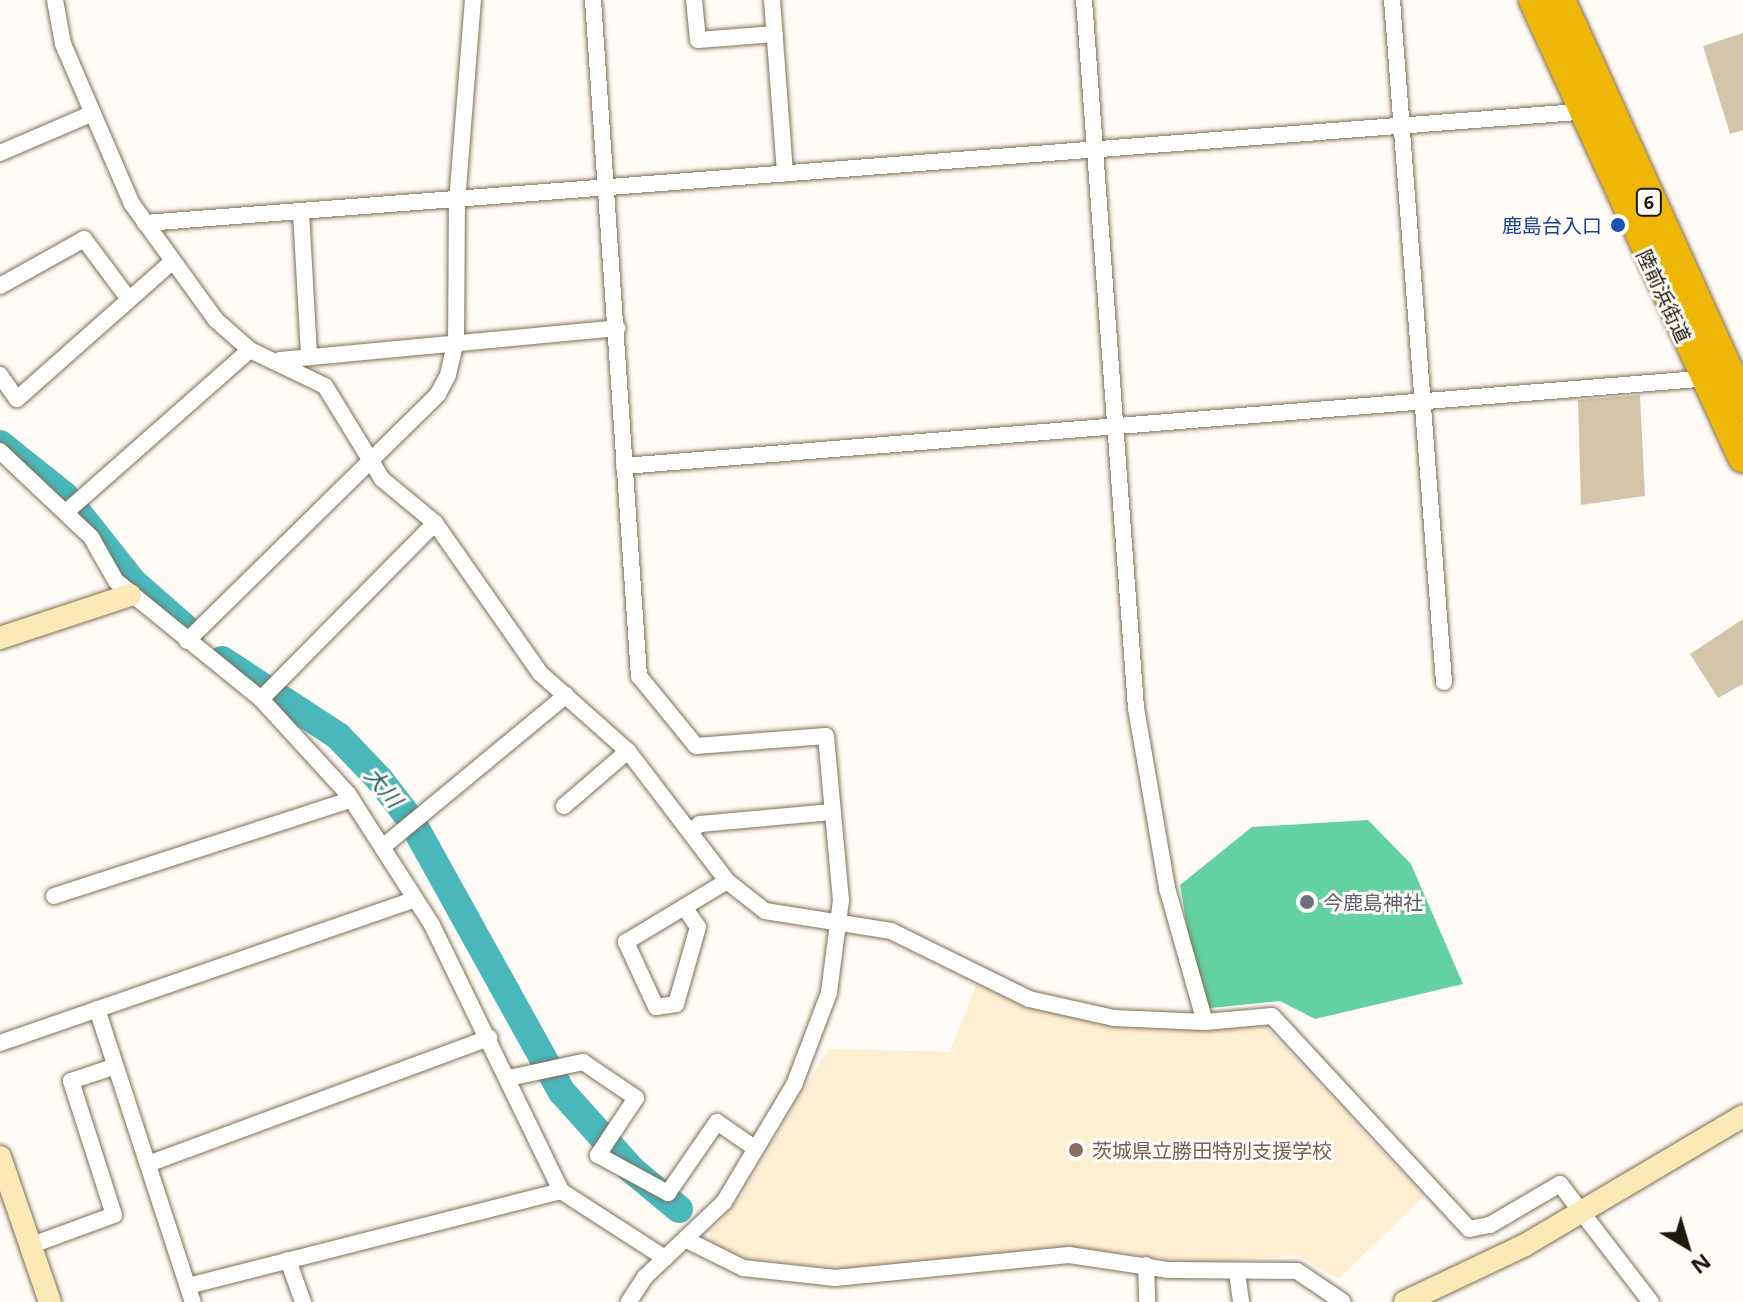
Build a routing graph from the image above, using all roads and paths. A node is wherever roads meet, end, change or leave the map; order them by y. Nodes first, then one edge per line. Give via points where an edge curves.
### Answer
1 (55, 0) edge
2 (473, 0) edge
3 (593, 0) edge
4 (694, 0) edge
5 (772, 0) edge
6 (1084, 0) edge
7 (1392, 0) edge
8 (1534, 0) edge
9 (1560, 0) edge
10 (775, 34) junction
11 (1594, 110) junction
12 (93, 113) junction
13 (1401, 127) junction
14 (1094, 148) junction
15 (0, 153) edge
16 (785, 174) junction
17 (605, 187) junction
18 (457, 202) junction
19 (301, 212) junction
20 (145, 223) junction
21 (172, 262) junction
22 (0, 286) edge
23 (128, 298) junction
24 (617, 328) junction
25 (456, 341) junction
26 (250, 350) junction
27 (309, 353) junction
28 (280, 360) junction
29 (0, 375) edge
30 (1715, 375) junction
31 (1743, 403) edge
32 (1422, 407) junction
33 (1114, 429) junction
34 (0, 451) edge
35 (1743, 457) edge
36 (366, 459) junction
37 (624, 466) junction
38 (66, 512) junction
39 (435, 523) junction
40 (130, 595) junction
41 (0, 638) edge
42 (187, 641) junction
43 (1444, 682) dead end
44 (566, 695) junction
45 (261, 699) junction
46 (628, 751) junction
47 (352, 799) junction
48 (564, 806) dead end
49 (831, 812) junction
50 (690, 832) junction
51 (385, 845) junction
52 (727, 881) junction
53 (54, 896) dead end
54 (415, 899) junction
55 (684, 907) junction
56 (840, 919) junction
57 (97, 1009) junction
58 (1205, 1022) junction
59 (489, 1038) junction
60 (0, 1043) edge
61 (116, 1066) junction
62 (509, 1078) junction
63 (1743, 1116) edge
64 (756, 1149) junction
65 (0, 1157) edge
66 (148, 1164) junction
67 (561, 1191) junction
68 (1580, 1214) junction
69 (687, 1240) junction
70 (32, 1245) junction
71 (665, 1258) junction
72 (288, 1260) junction
73 (1146, 1265) junction
74 (1237, 1273) junction
75 (190, 1294) edge
76 (50, 1302) edge
77 (303, 1302) edge
78 (629, 1302) edge
79 (1147, 1302) edge
80 (1241, 1302) edge
81 (1343, 1302) edge
82 (1405, 1302) edge
83 (1651, 1302) edge

1 - 12 street via 63,44
2 - 18 street
3 - 17 street
4 - 10 street via 698,40
5 - 10 street
6 - 14 street
7 - 13 street
8 - 11 highway, 陸前浜街道 / 6
9 - 11 highway, 陸前浜街道 / 6
10 - 16 street
11 - 13 street
11 - 30 highway, 陸前浜街道 / 6
12 - 15 street
12 - 20 street
13 - 14 street
13 - 32 street
14 - 16 street
14 - 33 street
16 - 17 street
17 - 18 street
17 - 24 street
18 - 19 street
18 - 25 street
19 - 20 street
19 - 27 street
20 - 21 street
21 - 23 street
21 - 26 street
22 - 23 street via 84,239
23 - 29 street via 17,399
24 - 25 street
24 - 37 street
25 - 27 street
25 - 36 street via 438,394
26 - 28 street
26 - 38 street
27 - 28 street
28 - 36 street via 325,386
30 - 31 highway, 陸前浜街道 / 6
30 - 32 street
30 - 35 highway, 陸前浜街道 / 6
32 - 33 street
32 - 43 street
33 - 37 street
33 - 58 street via 1136,708 1167,888
34 - 38 street
36 - 39 street
36 - 42 street
37 - 49 street via 639,676 696,746 826,736
38 - 40 street
39 - 44 street via 540,673
39 - 45 street
40 - 41 street
40 - 42 street
42 - 45 street
44 - 46 street
44 - 51 street
45 - 47 street
46 - 48 street
46 - 50 street
47 - 51 street
47 - 53 street
49 - 50 street via 700,824
49 - 56 street
50 - 52 street
51 - 54 street
52 - 55 street
52 - 56 street via 765,911
54 - 57 street
54 - 59 street
55 - 55 street via 626,942 656,1007 676,1004 698,927
56 - 58 street via 891,931 1029,999 1114,1018
56 - 64 street via 816,1043
57 - 60 street
57 - 61 street
58 - 68 street via 1272,1016 1469,1229 1490,1225 1560,1184
59 - 62 street
59 - 66 street
61 - 66 street
61 - 70 street via 71,1081 114,1215
62 - 64 street via 583,1062 636,1098 598,1155 668,1193 717,1122
62 - 67 street
63 - 68 street
64 - 69 street via 724,1202
65 - 70 street
66 - 75 street
67 - 71 street
67 - 72 street
68 - 82 street
68 - 83 street
69 - 71 street
69 - 73 street via 743,1268 835,1278 1069,1255
70 - 76 street
71 - 78 street
72 - 75 street
72 - 77 street
73 - 74 street
73 - 79 street
74 - 80 street
74 - 81 street via 1297,1271

